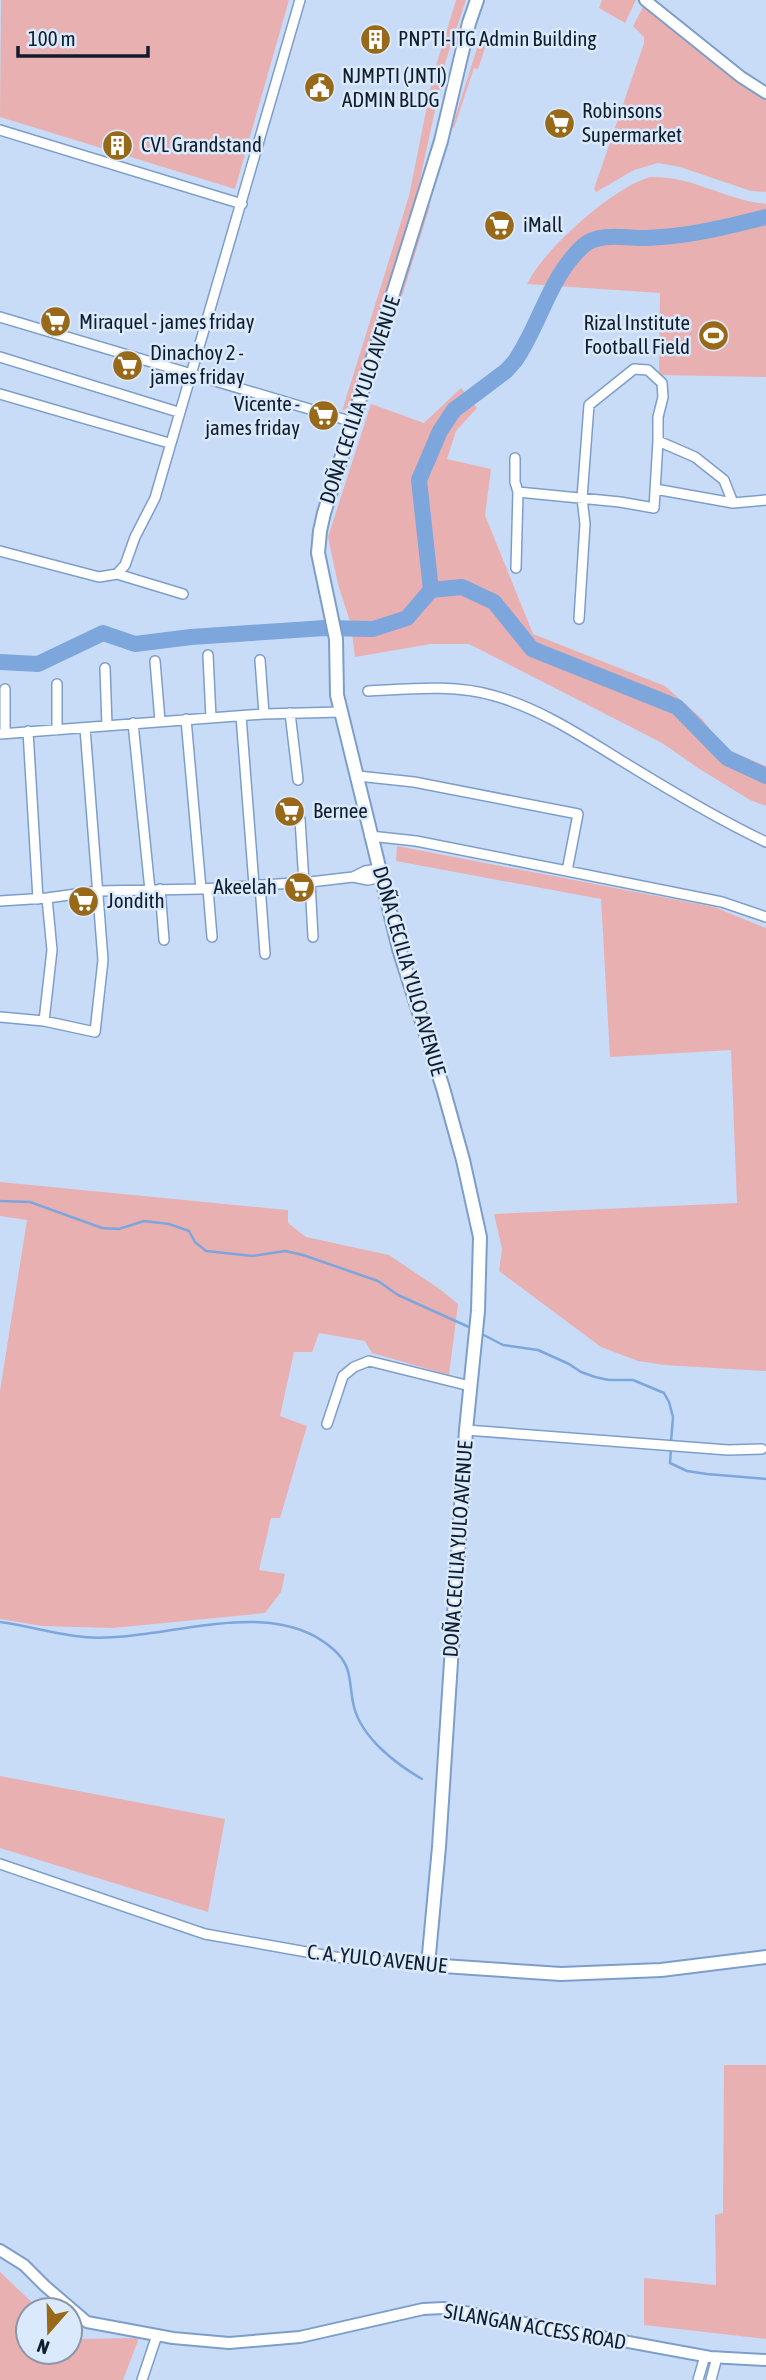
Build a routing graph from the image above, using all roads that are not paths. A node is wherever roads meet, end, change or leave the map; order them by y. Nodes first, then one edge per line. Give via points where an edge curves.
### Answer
1 (300, 0) edge
2 (477, 0) edge
3 (645, 0) edge
4 (766, 93) edge
5 (0, 130) edge
6 (242, 204) junction
7 (0, 317) edge
8 (0, 356) edge
9 (190, 374) junction
10 (0, 394) edge
11 (178, 412) junction
12 (353, 422) junction
13 (658, 441) junction
14 (169, 443) junction
15 (515, 458) dead end
16 (655, 489) junction
17 (518, 492) junction
18 (582, 498) junction
19 (766, 500) edge
20 (733, 503) junction
21 (0, 551) edge
22 (516, 568) dead end
23 (117, 574) junction
24 (183, 594) dead end
25 (579, 620) dead end
26 (208, 654) dead end
27 (260, 660) dead end
28 (155, 661) dead end
29 (105, 668) dead end
30 (57, 684) dead end
31 (5, 689) dead end
32 (368, 691) dead end
33 (341, 712) junction
34 (264, 713) junction
35 (290, 713) junction
36 (241, 716) junction
37 (211, 718) junction
38 (186, 719) junction
39 (160, 721) junction
40 (133, 723) junction
41 (107, 726) junction
42 (85, 728) junction
43 (57, 730) junction
44 (28, 732) junction
45 (3, 734) edge
46 (358, 776) junction
47 (298, 780) dead end
48 (300, 819) dead end
49 (370, 835) junction
50 (766, 842) edge
51 (567, 871) junction
52 (380, 873) junction
53 (307, 883) junction
54 (257, 885) junction
55 (205, 889) junction
56 (155, 890) junction
57 (98, 891) junction
58 (43, 899) junction
59 (0, 901) edge
60 (766, 917) edge
61 (212, 937) dead end
62 (313, 937) dead end
63 (164, 940) dead end
64 (265, 954) dead end
65 (0, 1017) edge
66 (44, 1021) junction
67 (470, 1386) junction
68 (327, 1424) dead end
69 (466, 1430) junction
70 (762, 1449) dead end
71 (0, 1864) edge
72 (766, 1957) edge
73 (428, 1965) junction
74 (0, 2249) edge
75 (157, 2335) junction
76 (711, 2357) junction
77 (766, 2360) edge
78 (142, 2380) edge
79 (698, 2380) edge
80 (711, 2380) edge

1 - 6 street
2 - 12 main road, DOÑA CECILIA YULO AVENUE via 441,141
3 - 4 street
5 - 6 street
6 - 9 street
7 - 9 street
8 - 11 street
9 - 11 street
9 - 12 street
10 - 14 street
11 - 14 street
12 - 33 main road, DOÑA CECILIA YULO AVENUE via 320,531 320,567 336,639
13 - 16 street
13 - 18 street via 662,383 648,370 634,369 589,405
13 - 20 street via 695,457 724,480
14 - 23 street via 155,498
15 - 17 street
16 - 18 street via 654,508
16 - 20 street
17 - 18 street
17 - 22 street
18 - 25 street via 585,524
19 - 20 street
21 - 23 street via 99,577
23 - 24 street
26 - 37 street
27 - 34 street
28 - 39 street
29 - 41 street
30 - 43 street
31 - 45 street
32 - 50 street via 437,687 494,695 586,738
33 - 35 street
33 - 46 main road, DOÑA CECILIA YULO AVENUE
34 - 35 street
34 - 36 street
35 - 47 street
36 - 37 street
36 - 54 street
37 - 38 street
38 - 39 street
38 - 55 street
39 - 40 street
40 - 41 street
40 - 56 street
41 - 42 street
42 - 43 street
42 - 57 street
43 - 44 street
44 - 45 street
44 - 58 street
46 - 49 main road, DOÑA CECILIA YULO AVENUE
46 - 51 street via 426,784 578,814
48 - 53 street
49 - 51 street
49 - 52 main road, DOÑA CECILIA YULO AVENUE
51 - 60 street via 722,902
52 - 53 street via 368,880 353,877
52 - 67 main road, DOÑA CECILIA YULO AVENUE via 463,1160 480,1237
53 - 54 street
53 - 62 street
54 - 55 street
54 - 64 street
55 - 56 street
55 - 61 street
56 - 57 street
56 - 63 street
57 - 58 street
57 - 66 street via 103,960 95,1032
58 - 59 street
58 - 66 street via 52,950
65 - 66 street
67 - 68 street via 369,1361 343,1376
67 - 69 main road, DOÑA CECILIA YULO AVENUE
69 - 70 street
69 - 73 main road, DOÑA CECILIA YULO AVENUE
71 - 73 street, C. A. YULO AVENUE via 205,1934 335,1957
72 - 73 main road, C. A. YULO AVENUE via 661,1970 561,1974
74 - 75 street, SILANGAN ACCESS ROAD via 87,2322
75 - 76 street, SILANGAN ACCESS ROAD via 229,2343 300,2337 443,2308
75 - 78 street
76 - 77 street, SILANGAN ACCESS ROAD
76 - 79 street
76 - 80 street

